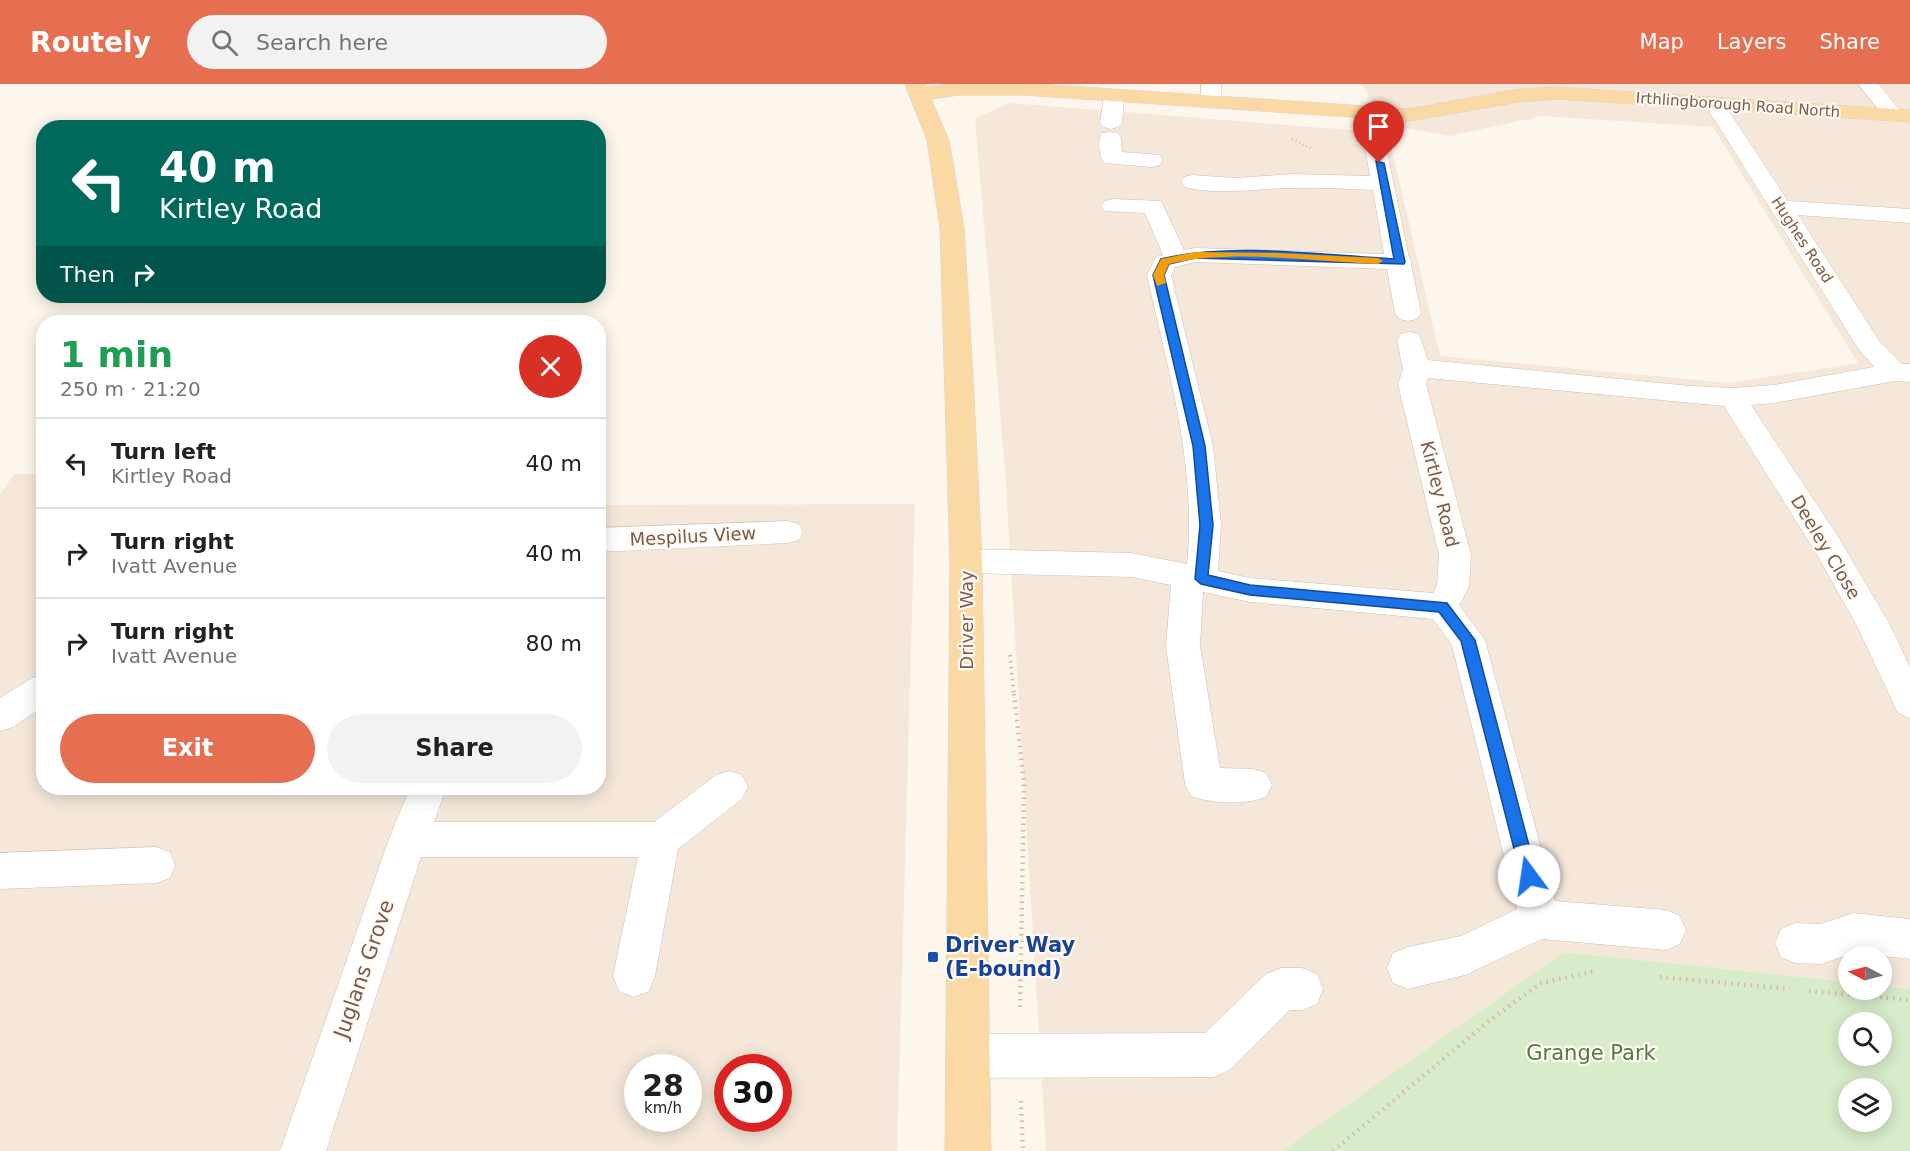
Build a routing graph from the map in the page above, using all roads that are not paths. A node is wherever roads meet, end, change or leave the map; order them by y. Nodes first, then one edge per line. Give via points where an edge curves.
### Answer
1 (1868, 84) edge
2 (918, 89) edge
3 (1211, 93) edge
4 (1114, 96) junction
5 (1714, 103) junction
6 (1370, 113) junction
7 (1901, 116) edge
8 (1152, 160) dead end
9 (1192, 182) dead end
10 (1383, 183) junction
11 (1113, 206) dead end
12 (1780, 207) junction
13 (1910, 216) edge
14 (1176, 257) junction
15 (1400, 262) junction
16 (1417, 369) junction
17 (1903, 372) edge
18 (1732, 397) junction
19 (788, 532) dead end
20 (606, 540) edge
21 (966, 561) junction
22 (1195, 577) junction
23 (1442, 607) junction
24 (36, 693) edge
25 (1910, 703) edge
26 (0, 716) edge
27 (1253, 785) dead end
28 (729, 787) dead end
29 (425, 795) edge
30 (408, 839) junction
31 (661, 840) junction
32 (156, 865) dead end
33 (0, 871) edge
34 (1540, 920) junction
35 (1666, 930) dead end
36 (1910, 939) edge
37 (1795, 943) dead end
38 (1408, 968) dead end
39 (634, 976) dead end
40 (1302, 989) dead end
41 (968, 1056) junction
42 (303, 1151) edge
43 (968, 1151) edge

1 - 7 street
2 - 4 main road, Irthlingborough Road North via 988,88
2 - 21 main road, Driver Way via 938,140 952,228
3 - 4 main road, Irthlingborough Road North
3 - 6 main road, Irthlingborough Road North
4 - 8 street via 1112,158
5 - 6 main road, Irthlingborough Road North via 1539,93 1435,113
5 - 7 main road, Irthlingborough Road North
5 - 12 street, Hughes Road
6 - 10 street, Kirtley Road
9 - 10 street
10 - 15 street, Kirtley Road
11 - 14 street via 1153,206
12 - 13 street
12 - 17 street, Hughes Road via 1871,348
14 - 15 street via 1277,256
14 - 22 street via 1164,261 1159,275 1199,446 1206,525
15 - 16 street, Kirtley Road
16 - 18 street
16 - 23 street, Kirtley Road via 1412,384 1455,555 1453,587
17 - 18 street via 1774,394
18 - 25 street, Deeley Close via 1826,543 1872,623
19 - 20 street, Mespilus View
21 - 22 street via 1132,565
21 - 41 main road, Driver Way
22 - 23 street via 1250,590
22 - 27 street via 1183,646 1204,784
23 - 34 street via 1468,640
24 - 26 street
28 - 31 street
29 - 30 street, Juglans Grove
30 - 31 street
30 - 42 street, Juglans Grove
31 - 39 street
32 - 33 street
34 - 35 street
34 - 38 street via 1465,955
36 - 37 street via 1853,933 1821,944
40 - 41 street via 1281,989 1214,1055
41 - 43 main road, Driver Way

